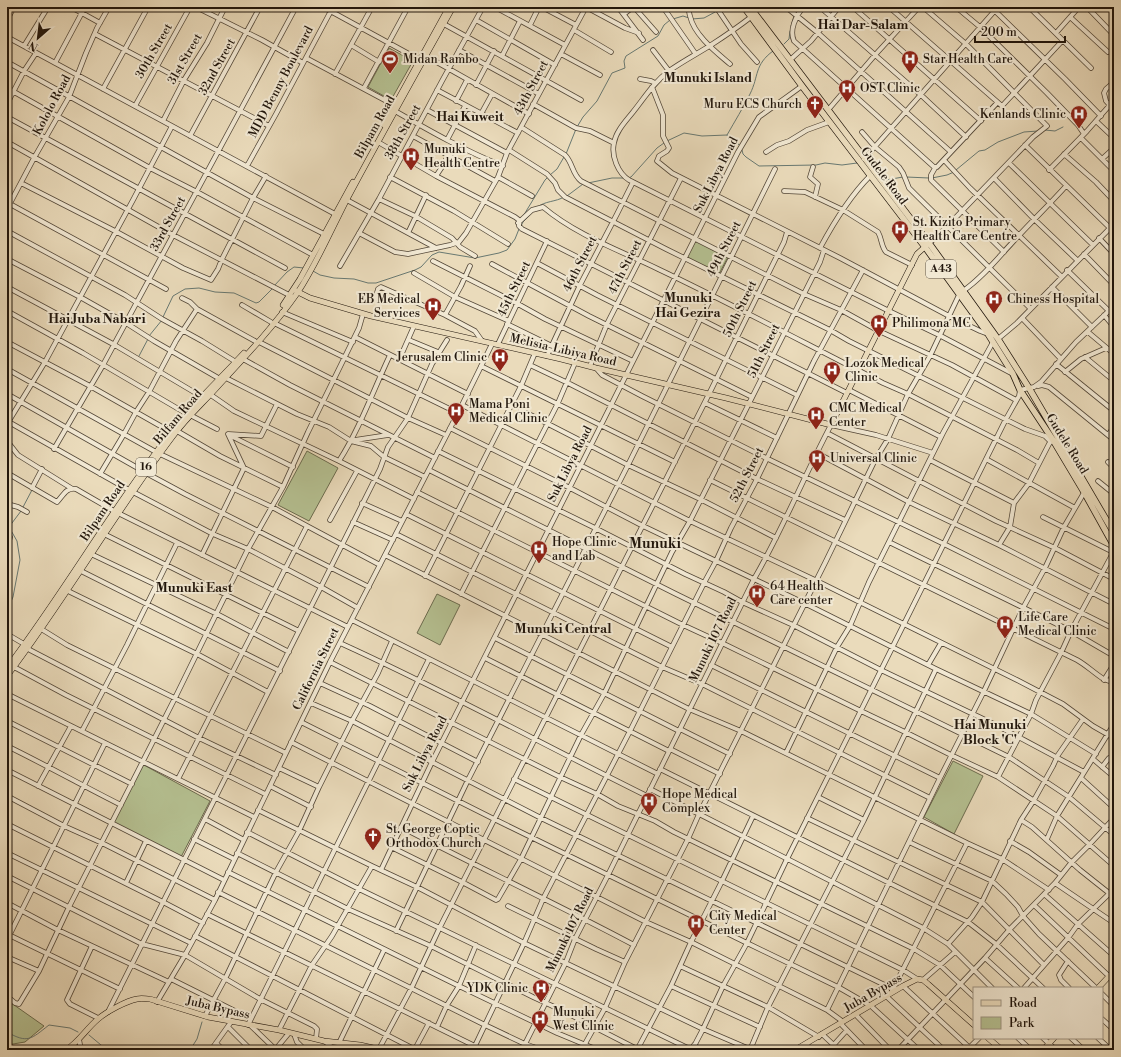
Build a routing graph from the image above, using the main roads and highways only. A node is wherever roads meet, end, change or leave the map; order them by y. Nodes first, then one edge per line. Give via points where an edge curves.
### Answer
1 (449, 7) edge
2 (453, 7) edge
3 (744, 7) edge
4 (753, 8) edge
5 (442, 23) junction
6 (395, 108) junction
7 (345, 199) junction
8 (927, 245) junction
9 (314, 257) junction
10 (295, 291) junction
11 (961, 293) junction
12 (292, 296) junction
13 (273, 322) junction
14 (257, 341) junction
15 (996, 341) junction
16 (209, 394) junction
17 (188, 414) junction
18 (831, 425) joint
19 (158, 453) junction
20 (1086, 490) junction
21 (116, 512) junction
22 (1113, 525) edge
23 (1114, 533) edge
24 (1114, 550) edge
25 (39, 628) junction
26 (26, 647) junction
27 (7, 668) edge
28 (7, 676) edge
29 (1114, 971) edge
30 (1098, 987) edge
31 (973, 1024) edge
32 (989, 1039) edge
33 (1053, 1039) edge
34 (66, 1050) edge
35 (381, 1050) edge
36 (796, 1050) edge
37 (1002, 1050) edge
38 (1043, 1050) edge

1 - 5 main road, Bilpam Road
2 - 5 main road, Bilpam Road
3 - 8 highway, Gudele Road / A43 via 870,176
4 - 8 highway, Gudele Road / A43
5 - 6 main road, Bilpam Road
5 - 6 main road, Bilpam Road
6 - 7 main road, Bilpam Road
6 - 7 main road, Bilpam Road
7 - 9 main road, Bilpam Road
7 - 9 main road, Bilpam Road via 324,234
8 - 11 highway, Gudele Road / A43
8 - 18 main road, Munuki 107 Road via 917,254
9 - 10 main road, Bilpam Road / 16
10 - 12 main road, Bilpam Road / 16
10 - 18 main road, Melisia-Libiya Road via 363,314 709,394
11 - 15 highway, Gudele Road / A43
11 - 15 highway, Gudele Road / A43 via 988,334
12 - 13 main road, Bilpam Road / 16
12 - 13 main road, 16
13 - 14 main road, Bilpam Road / 16
14 - 16 main road, Bilpam Road / 16
14 - 16 main road, Bilfam Road / 16 via 243,360
15 - 20 highway, Gudele Road / A43 via 1020,390
15 - 20 highway, Gudele Road / A43 via 1031,388
16 - 17 main road, Bilpam Road / 16
17 - 19 main road, Bilfam Road / 16
17 - 19 main road, Bilpam Road / 16 via 171,432
19 - 21 main road, Bilpam Road / 16
20 - 22 highway, Gudele Road / A43
20 - 24 highway, Gudele Road / A43
21 - 25 main road, Bilpam Road / 16
21 - 25 main road, 16 via 81,572
22 - 23 highway, Gudele Road / A43
25 - 26 main road, Bilpam Road / 16
26 - 27 main road, Bilpam Road / 16
26 - 28 main road, 16
29 - 30 main road
31 - 36 main road, Juba Bypass via 920,980 890,993
32 - 37 main road
33 - 38 main road
34 - 35 main road, Juba Bypass via 98,1018 137,999 150,999 230,1024 279,1030 324,1041

